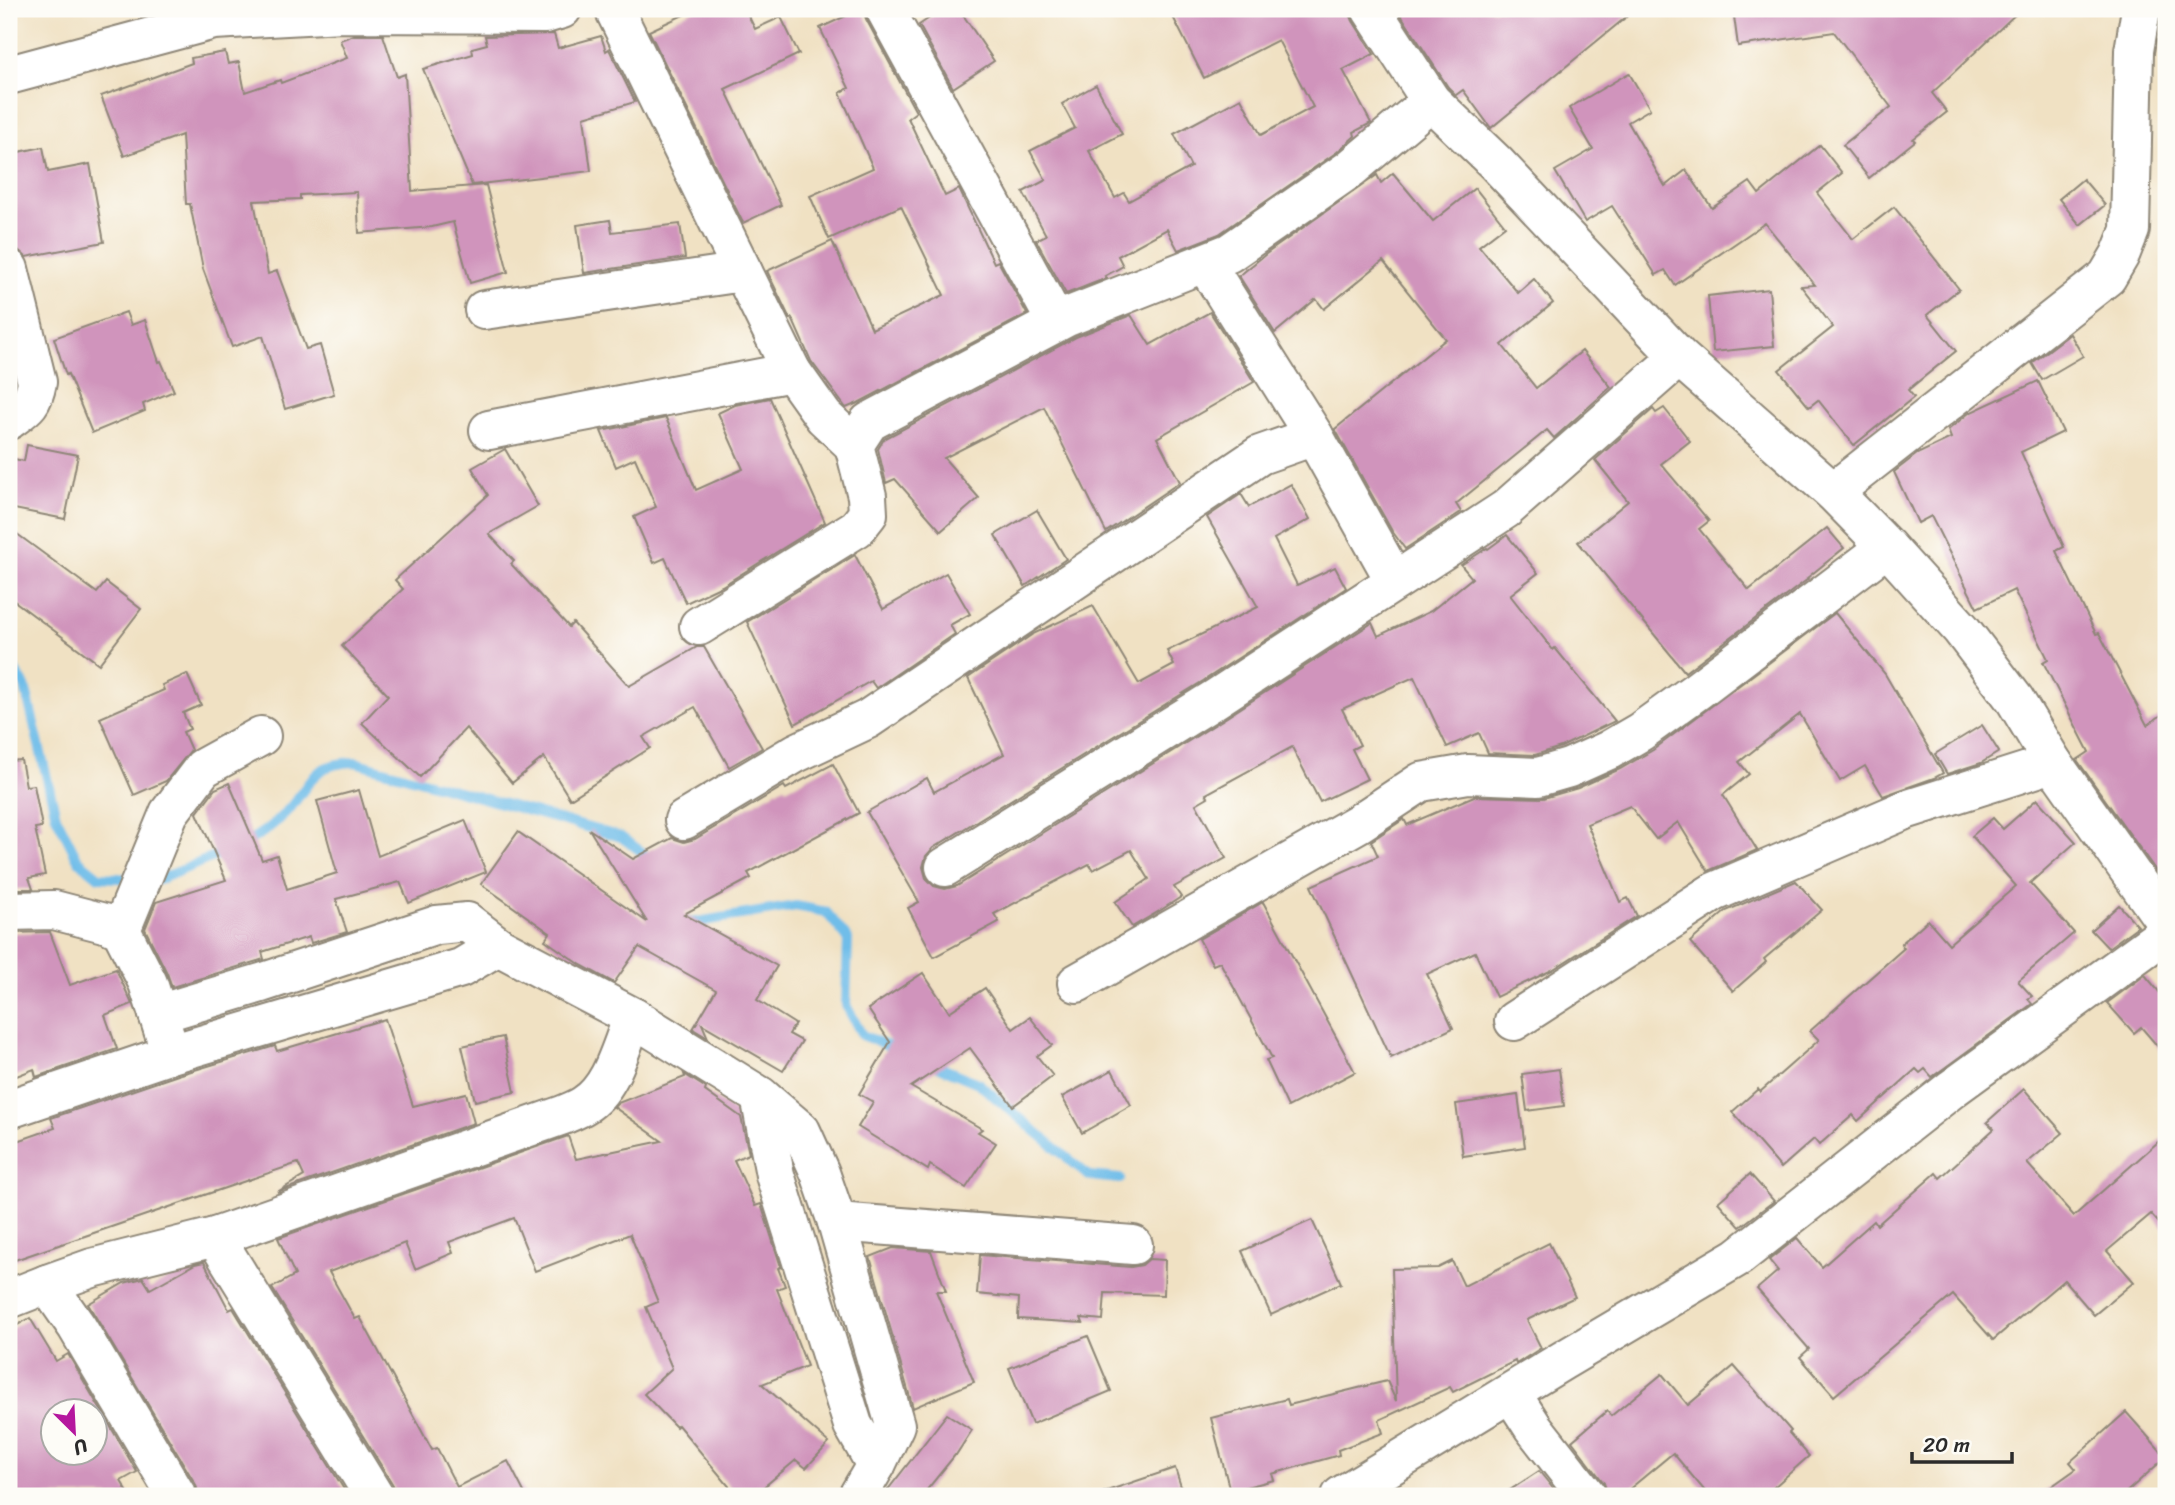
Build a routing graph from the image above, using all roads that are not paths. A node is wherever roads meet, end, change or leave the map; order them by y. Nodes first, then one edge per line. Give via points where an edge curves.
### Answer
1 (614, 9) edge
2 (885, 9) edge
3 (1371, 9) edge
4 (2141, 9) edge
5 (550, 10) edge
6 (341, 11) edge
7 (9, 73) edge
8 (1431, 101) junction
9 (1205, 262) junction
10 (9, 269) edge
11 (743, 272) junction
12 (484, 310) dead end
13 (1056, 322) junction
14 (1679, 357) junction
15 (792, 372) junction
16 (9, 420) edge
17 (489, 430) dead end
18 (1314, 436) junction
19 (854, 445) junction
20 (1833, 492) junction
21 (1887, 547) junction
22 (1395, 581) junction
23 (699, 626) dead end
24 (261, 736) dead end
25 (2053, 763) junction
26 (684, 820) dead end
27 (945, 867) dead end
28 (9, 911) edge
29 (125, 919) junction
30 (2166, 923) edge
31 (2166, 933) edge
32 (498, 946) junction
33 (1077, 983) dead end
34 (158, 1014) junction
35 (633, 1017) junction
36 (1514, 1021) dead end
37 (172, 1054) junction
38 (760, 1096) junction
39 (9, 1109) edge
40 (837, 1222) junction
41 (215, 1237) junction
42 (1133, 1245) dead end
43 (47, 1284) junction
44 (9, 1299) edge
45 (1511, 1393) junction
46 (867, 1480) edge
47 (177, 1496) edge
48 (374, 1496) edge
49 (1341, 1496) edge
50 (1587, 1496) edge

1 - 11 street
2 - 13 street
3 - 8 street
4 - 20 street via 2134,51 2130,230 2106,277
5 - 6 street
6 - 7 street via 214,20
8 - 9 street via 1350,169 1229,253
8 - 14 street via 1496,163
9 - 13 street
9 - 18 street
10 - 16 street via 37,382 30,404
11 - 12 street
11 - 15 street
13 - 19 street via 869,422
14 - 20 street
14 - 22 street via 1506,509
15 - 17 street
15 - 19 street via 824,417
18 - 22 street
18 - 26 street via 1260,455 868,719 796,753
19 - 23 street via 868,514 857,528
20 - 21 street
21 - 25 street via 1961,629 2015,700
21 - 33 street via 1698,690 1609,750 1538,777 1468,774 1421,782 1359,824
22 - 27 street
24 - 29 street via 203,768 169,813
25 - 30 street
25 - 36 street via 1905,810 1714,892
28 - 29 street via 54,910 108,924
29 - 34 street
31 - 45 street via 1953,1088 1738,1257
32 - 34 street via 467,922 437,925
32 - 35 street
32 - 37 street via 461,968
34 - 37 street
35 - 38 street
35 - 41 street via 610,1074 586,1104
37 - 39 street
38 - 40 street via 801,1131
38 - 46 street via 775,1175
40 - 42 street
40 - 46 street via 895,1424
41 - 43 street
41 - 48 street
43 - 44 street
43 - 47 street
45 - 49 street
45 - 50 street

